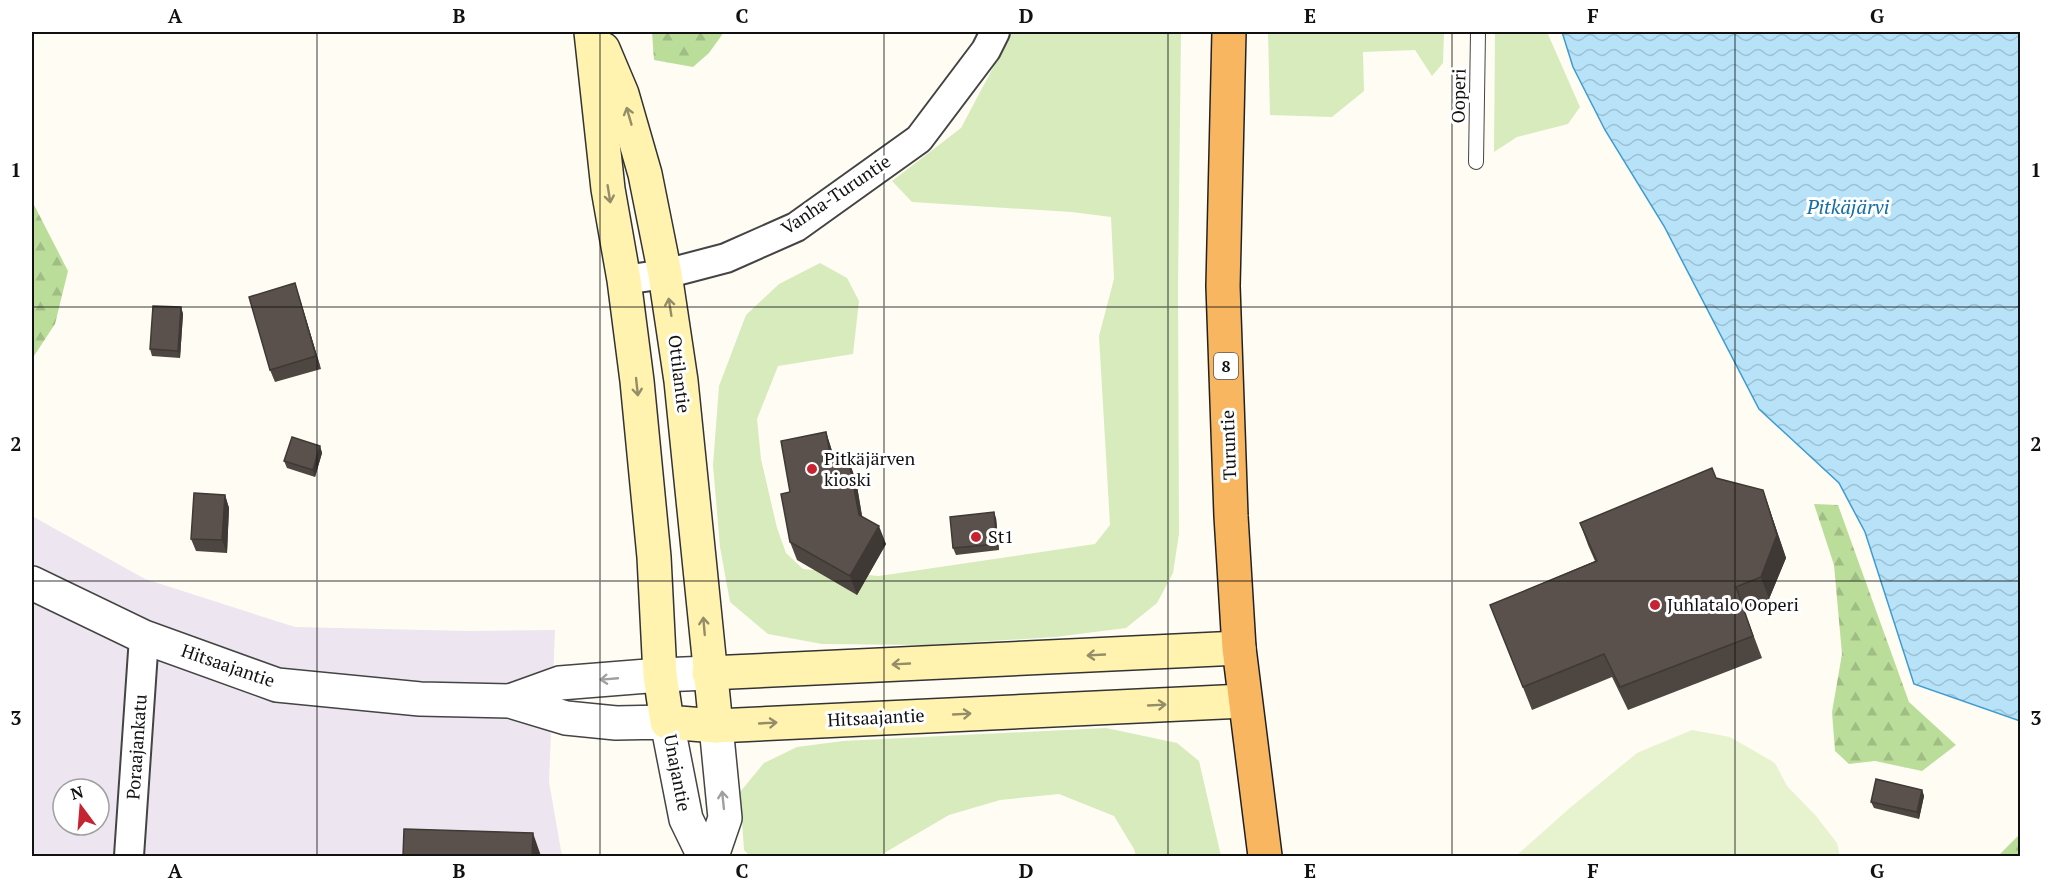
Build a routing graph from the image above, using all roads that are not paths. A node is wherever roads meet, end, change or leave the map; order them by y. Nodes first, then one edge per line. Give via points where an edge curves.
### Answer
1 (593, 32) edge
2 (1229, 32) edge
3 (1478, 32) edge
4 (984, 38) edge
5 (1476, 162) dead end
6 (665, 274) junction
7 (624, 280) junction
8 (32, 583) edge
9 (144, 637) junction
10 (1239, 648) junction
11 (709, 674) junction
12 (660, 675) junction
13 (510, 701) junction
14 (1244, 701) junction
15 (667, 722) junction
16 (716, 726) junction
17 (129, 856) edge
18 (704, 856) edge
19 (712, 856) edge
20 (1265, 856) edge

6 -> 1 main road, Ottilantie via 645,174 622,93
1 -> 7 main road, Ottilantie via 608,189
2 - 10 highway, Turuntie / 8 via 1223,286
3 - 5 lane, Ooperi
4 - 6 street, Vanha-Turuntie via 919,139 796,227 726,258
6 - 7 street, Vanha-Turuntie
11 -> 6 main road, Ottilantie via 681,381
7 -> 12 main road, Ottilantie via 654,557
8 - 9 street, Hitsaajantie
9 - 13 street, Hitsaajantie via 277,684 420,699
9 - 17 street, Poraajankatu
10 -> 11 main road, Hitsaajantie
10 - 14 highway, Turuntie / 8
11 - 12 street, Hitsaajantie
11 - 16 main road, Ottilantie
12 -> 13 street, Hitsaajantie via 560,683
12 - 15 main road, Ottilantie
13 - 15 street, Hitsaajantie via 566,718 616,723
16 -> 14 main road, Hitsaajantie
14 - 20 highway, Turuntie / 8
15 - 16 main road, Hitsaajantie
15 - 18 street, Unajantie via 686,819
19 -> 16 street via 725,818

